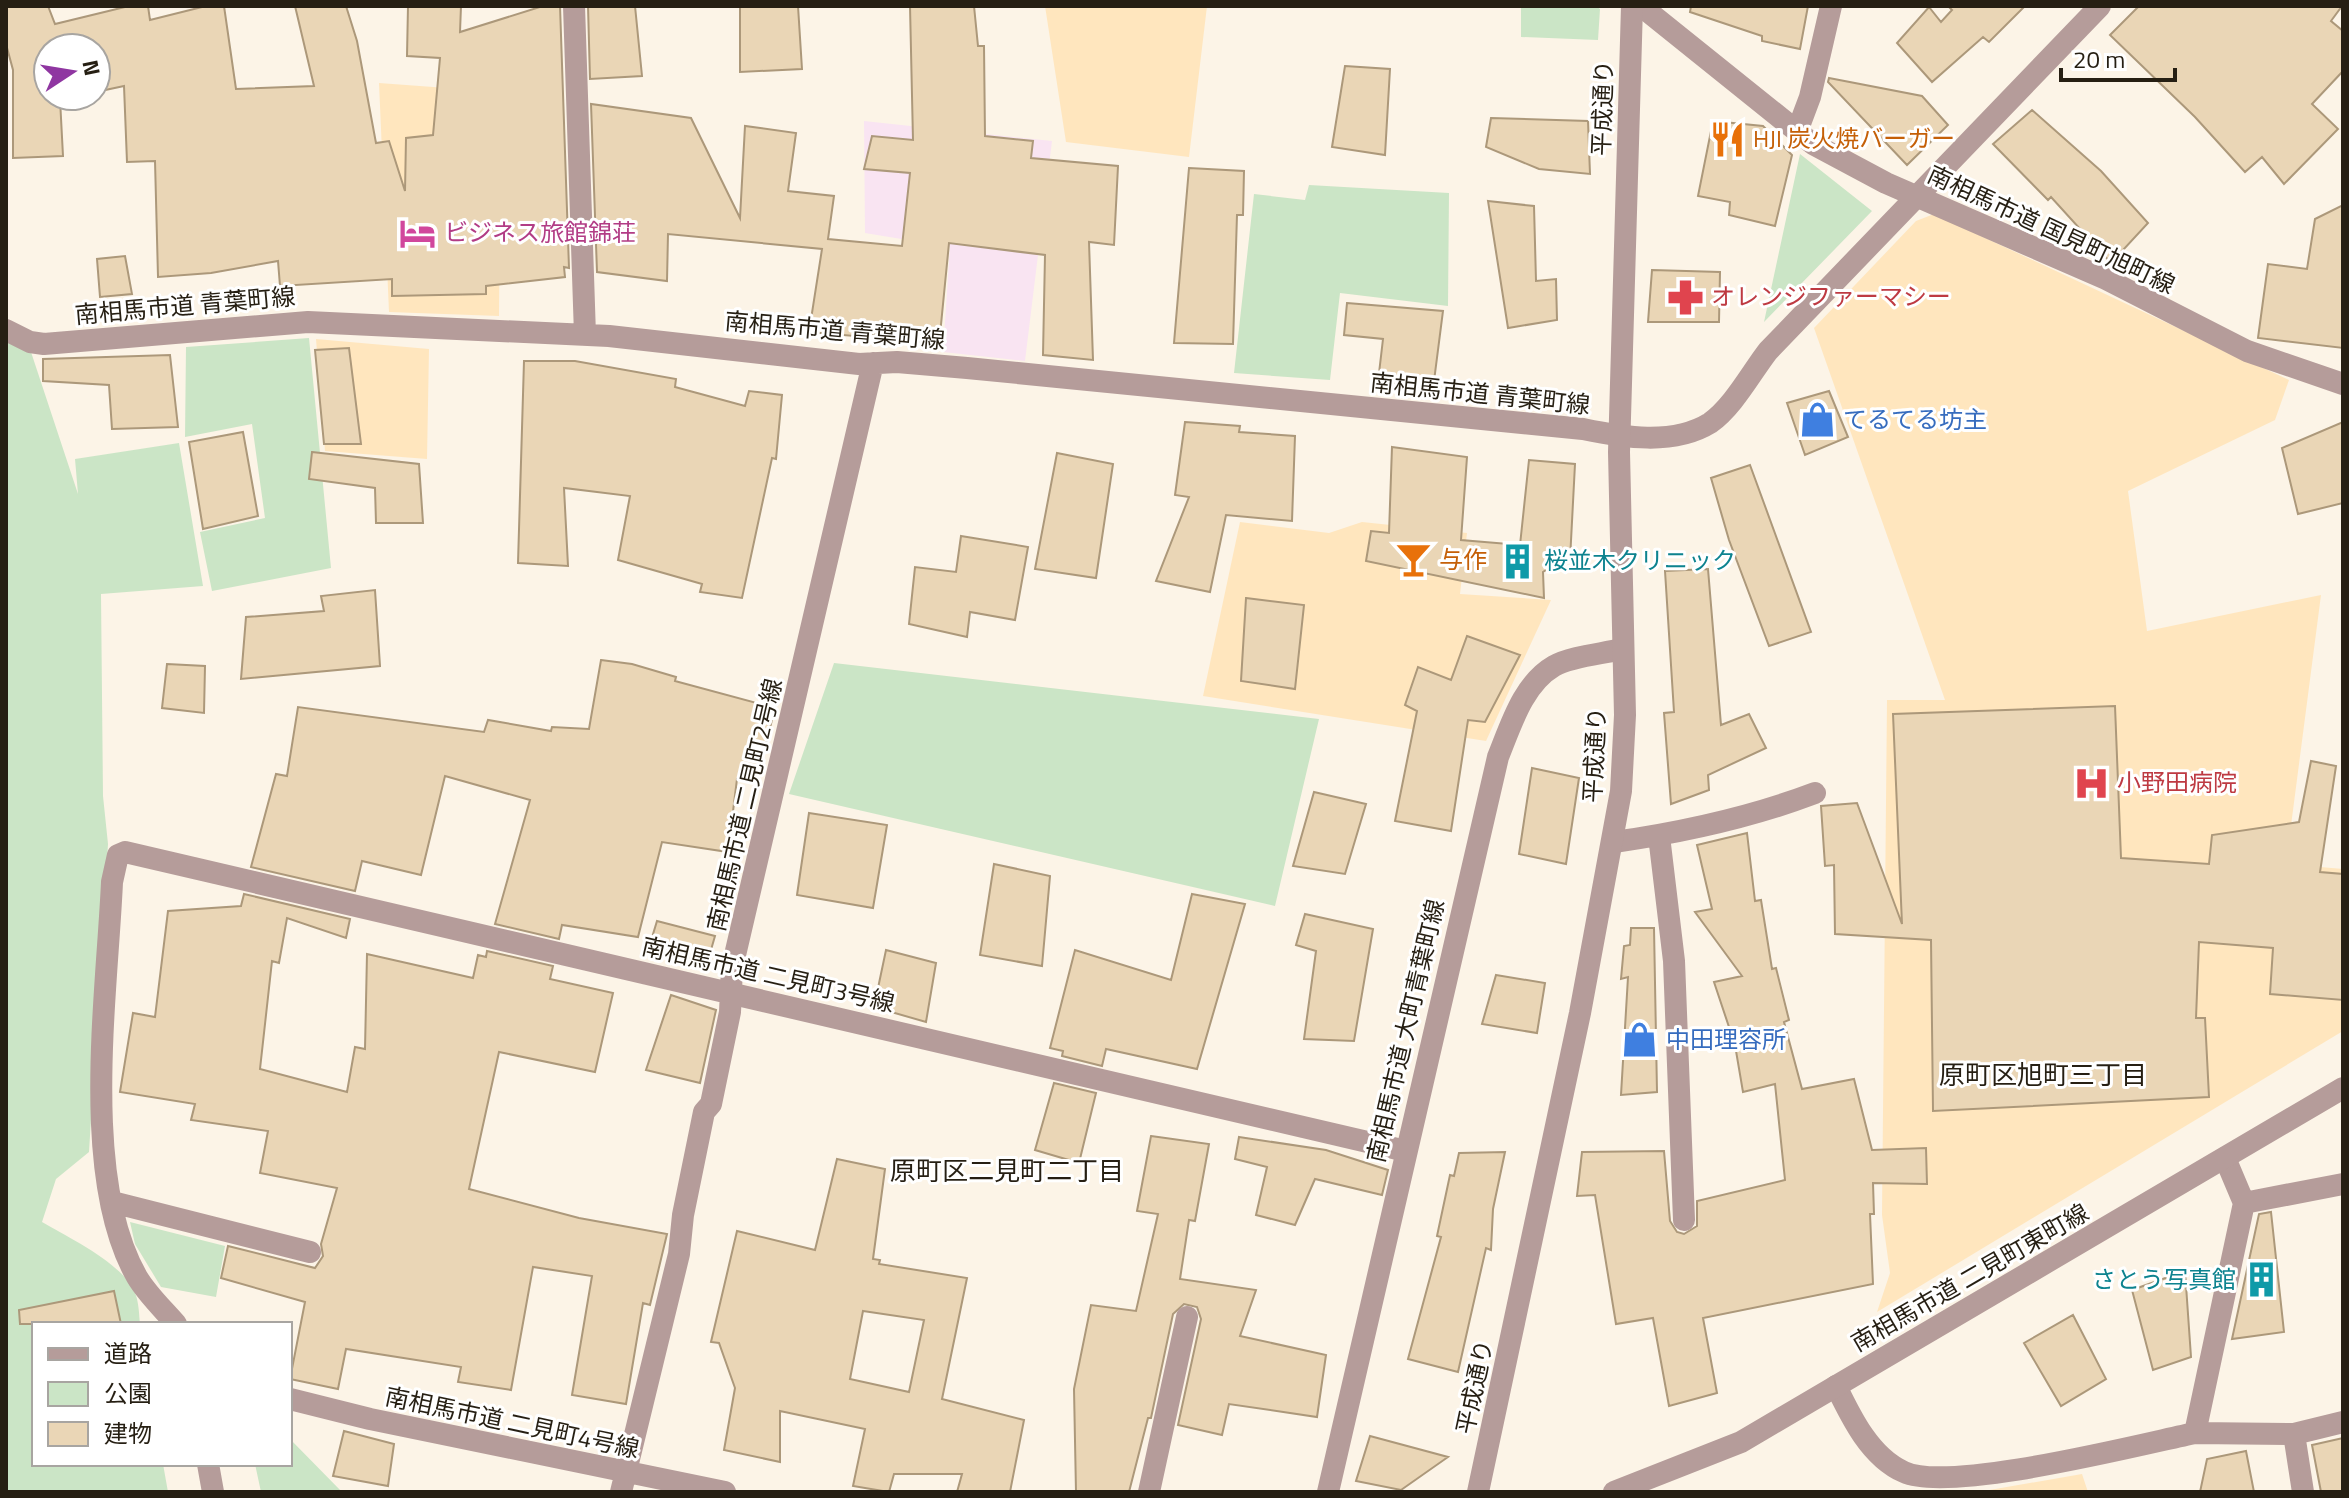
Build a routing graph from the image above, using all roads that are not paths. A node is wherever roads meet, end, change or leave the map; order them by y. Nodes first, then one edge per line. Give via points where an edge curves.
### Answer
1 (574, 6) edge
2 (1632, 6) edge
3 (1641, 6) edge
4 (1831, 6) edge
5 (2100, 6) edge
6 (1798, 129) junction
7 (1918, 196) junction
8 (6, 330) edge
9 (585, 335) junction
10 (873, 363) junction
11 (2343, 384) edge
12 (1619, 438) junction
13 (1622, 649) junction
14 (1815, 793) dead end
15 (1659, 836) junction
16 (1614, 842) junction
17 (730, 992) junction
18 (2343, 1088) edge
19 (1406, 1151) junction
20 (2225, 1158) junction
21 (2343, 1184) edge
22 (112, 1202) junction
23 (2244, 1203) junction
24 (1684, 1220) dead end
25 (310, 1252) dead end
26 (1187, 1317) dead end
27 (174, 1322) edge
28 (1836, 1386) junction
29 (292, 1400) edge
30 (2343, 1422) edge
31 (2195, 1433) junction
32 (2294, 1434) junction
33 (208, 1466) edge
34 (623, 1482) edge
35 (213, 1492) edge
36 (725, 1492) edge
37 (1149, 1492) edge
38 (1328, 1492) edge
39 (1478, 1492) edge
40 (1614, 1492) edge
41 (2303, 1492) edge

1 - 9 street
2 - 12 street, 平成通り
3 - 6 street, 南相馬市道 国見町旭町線
4 - 6 street
5 - 7 street
6 - 7 street, 南相馬市道 国見町旭町線 via 1813,144
7 - 11 street, 南相馬市道 国見町旭町線 via 2106,279 2247,351
7 - 12 street via 1768,351 1709,423 1657,437
8 - 9 street, 南相馬市道 青葉町線 via 44,344 308,322
9 - 10 street, 南相馬市道 青葉町線
10 - 12 street, 南相馬市道 青葉町線 via 1551,426
10 - 17 street, 南相馬市道 二見町2号線
12 - 13 street, 平成通り
13 - 16 street, 平成通り via 1625,715
13 - 19 street, 南相馬市道 大町青葉町線 via 1557,664 1539,677 1511,725 1471,864
14 - 15 street via 1762,813
15 - 16 street
15 - 24 street via 1674,961
16 - 39 street, 平成通り
17 - 19 street, 南相馬市道 二見町3号線
17 - 22 street, 南相馬市道 二見町3号線 via 138,853 118,855 112,882 103,1108 103,1166
17 - 34 street, 南相馬市道 二見町2号線 via 679,1254
18 - 20 street, 南相馬市道 二見町東町線
19 - 38 street, 南相馬市道 大町青葉町線
20 - 23 street
20 - 28 street, 南相馬市道 二見町東町線
21 - 23 street
22 - 25 street
22 - 27 street via 121,1241 142,1285
23 - 31 street
26 - 37 street
28 - 31 street via 1851,1417 1882,1457 1903,1472 1929,1479 1973,1476
28 - 40 street, 南相馬市道 二見町東町線 via 1741,1442
29 - 34 street, 南相馬市道 二見町4号線
30 - 32 street
31 - 32 street
32 - 41 street
33 - 35 street
34 - 36 street, 南相馬市道 二見町4号線

